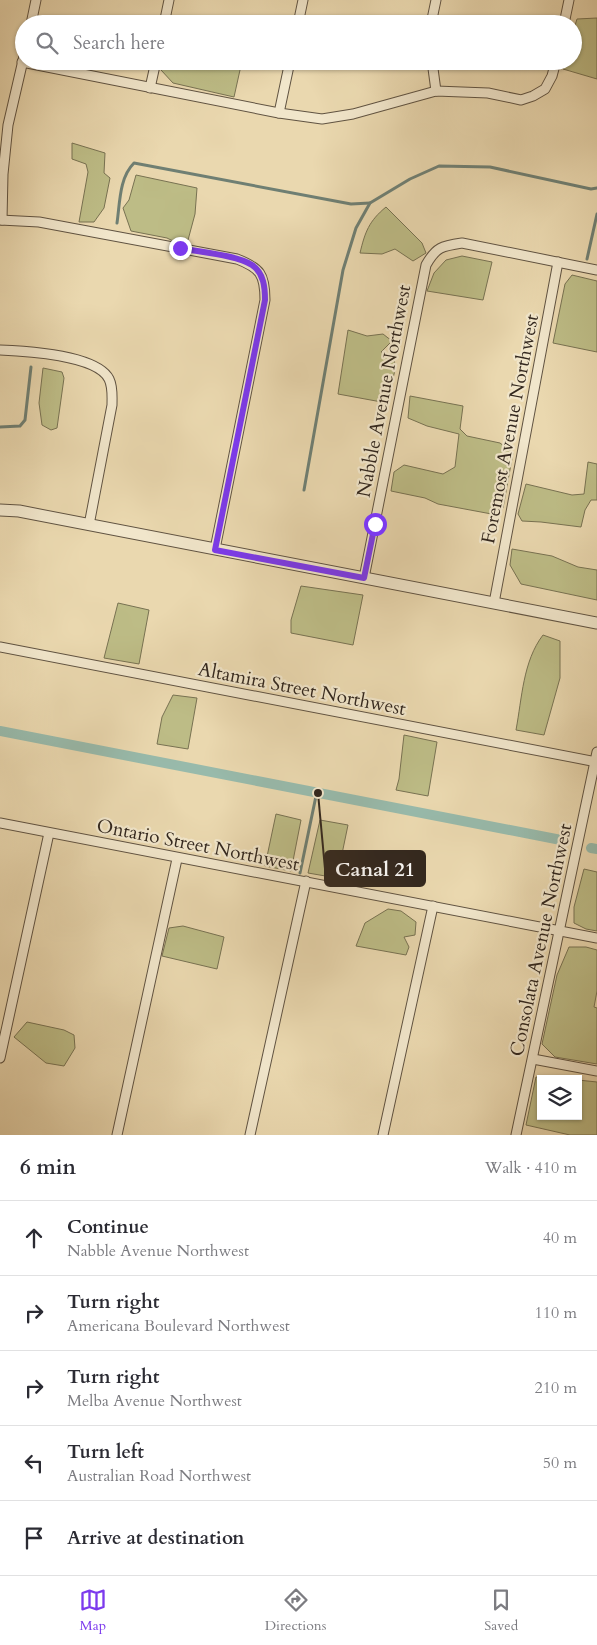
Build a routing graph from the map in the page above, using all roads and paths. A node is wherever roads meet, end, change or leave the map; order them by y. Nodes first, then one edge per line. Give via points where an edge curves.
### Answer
1 (36, 0) edge
2 (169, 0) edge
3 (303, 0) edge
4 (436, 0) edge
5 (569, 0) edge
6 (33, 15) edge
7 (166, 15) edge
8 (300, 15) edge
9 (433, 15) edge
10 (566, 15) edge
11 (20, 70) edge
12 (71, 70) edge
13 (154, 70) edge
14 (288, 70) edge
15 (433, 70) edge
16 (554, 70) edge
17 (150, 88) junction
18 (436, 91) junction
19 (279, 113) junction
20 (1, 220) edge
21 (558, 262) junction
22 (597, 270) edge
23 (0, 350) edge
24 (0, 510) edge
25 (89, 525) junction
26 (215, 550) junction
27 (364, 578) junction
28 (494, 603) junction
29 (597, 623) edge
30 (0, 647) edge
31 (597, 752) edge
32 (596, 762) edge
33 (0, 824) edge
34 (49, 833) junction
35 (177, 859) junction
36 (306, 882) junction
37 (433, 906) junction
38 (560, 931) junction
39 (597, 938) edge
40 (0, 1058) edge
41 (533, 1058) junction
42 (597, 1071) edge
43 (117, 1135) edge
44 (250, 1135) edge
45 (383, 1135) edge
46 (516, 1135) edge

1 - 6 street
2 - 7 street
3 - 8 street
4 - 9 street
5 - 10 street
11 - 20 street via 8,125
12 - 17 street
13 - 17 street
14 - 19 street
15 - 18 street
16 - 18 street via 544,89 521,100 488,93
17 - 19 street
18 - 19 street via 353,114 322,119
20 - 26 street via 39,222 237,259 253,265 260,274 265,300
21 - 22 street
21 - 27 street, Nabble Avenue Northwest via 462,243 443,246 432,253 426,265
21 - 28 street, Foremost Avenue Northwest
23 - 25 street via 29,351 88,362 108,378 112,405
24 - 25 street
25 - 26 street
26 - 27 street
27 - 28 street
28 - 29 street
30 - 32 street, Altamira Street Northwest
31 - 32 street, Consolata Avenue Northwest
32 - 38 street, Consolata Avenue Northwest
33 - 34 street, Ontario Street Northwest
34 - 35 street, Ontario Street Northwest
34 - 40 street
35 - 36 street, Ontario Street Northwest
35 - 43 street
36 - 37 street, Ontario Street Northwest
36 - 44 street
37 - 38 street, Ontario Street Northwest
37 - 45 street
38 - 39 street, Ontario Street Northwest
38 - 41 street, Consolata Avenue Northwest
41 - 42 street
41 - 46 street, Consolata Avenue Northwest

